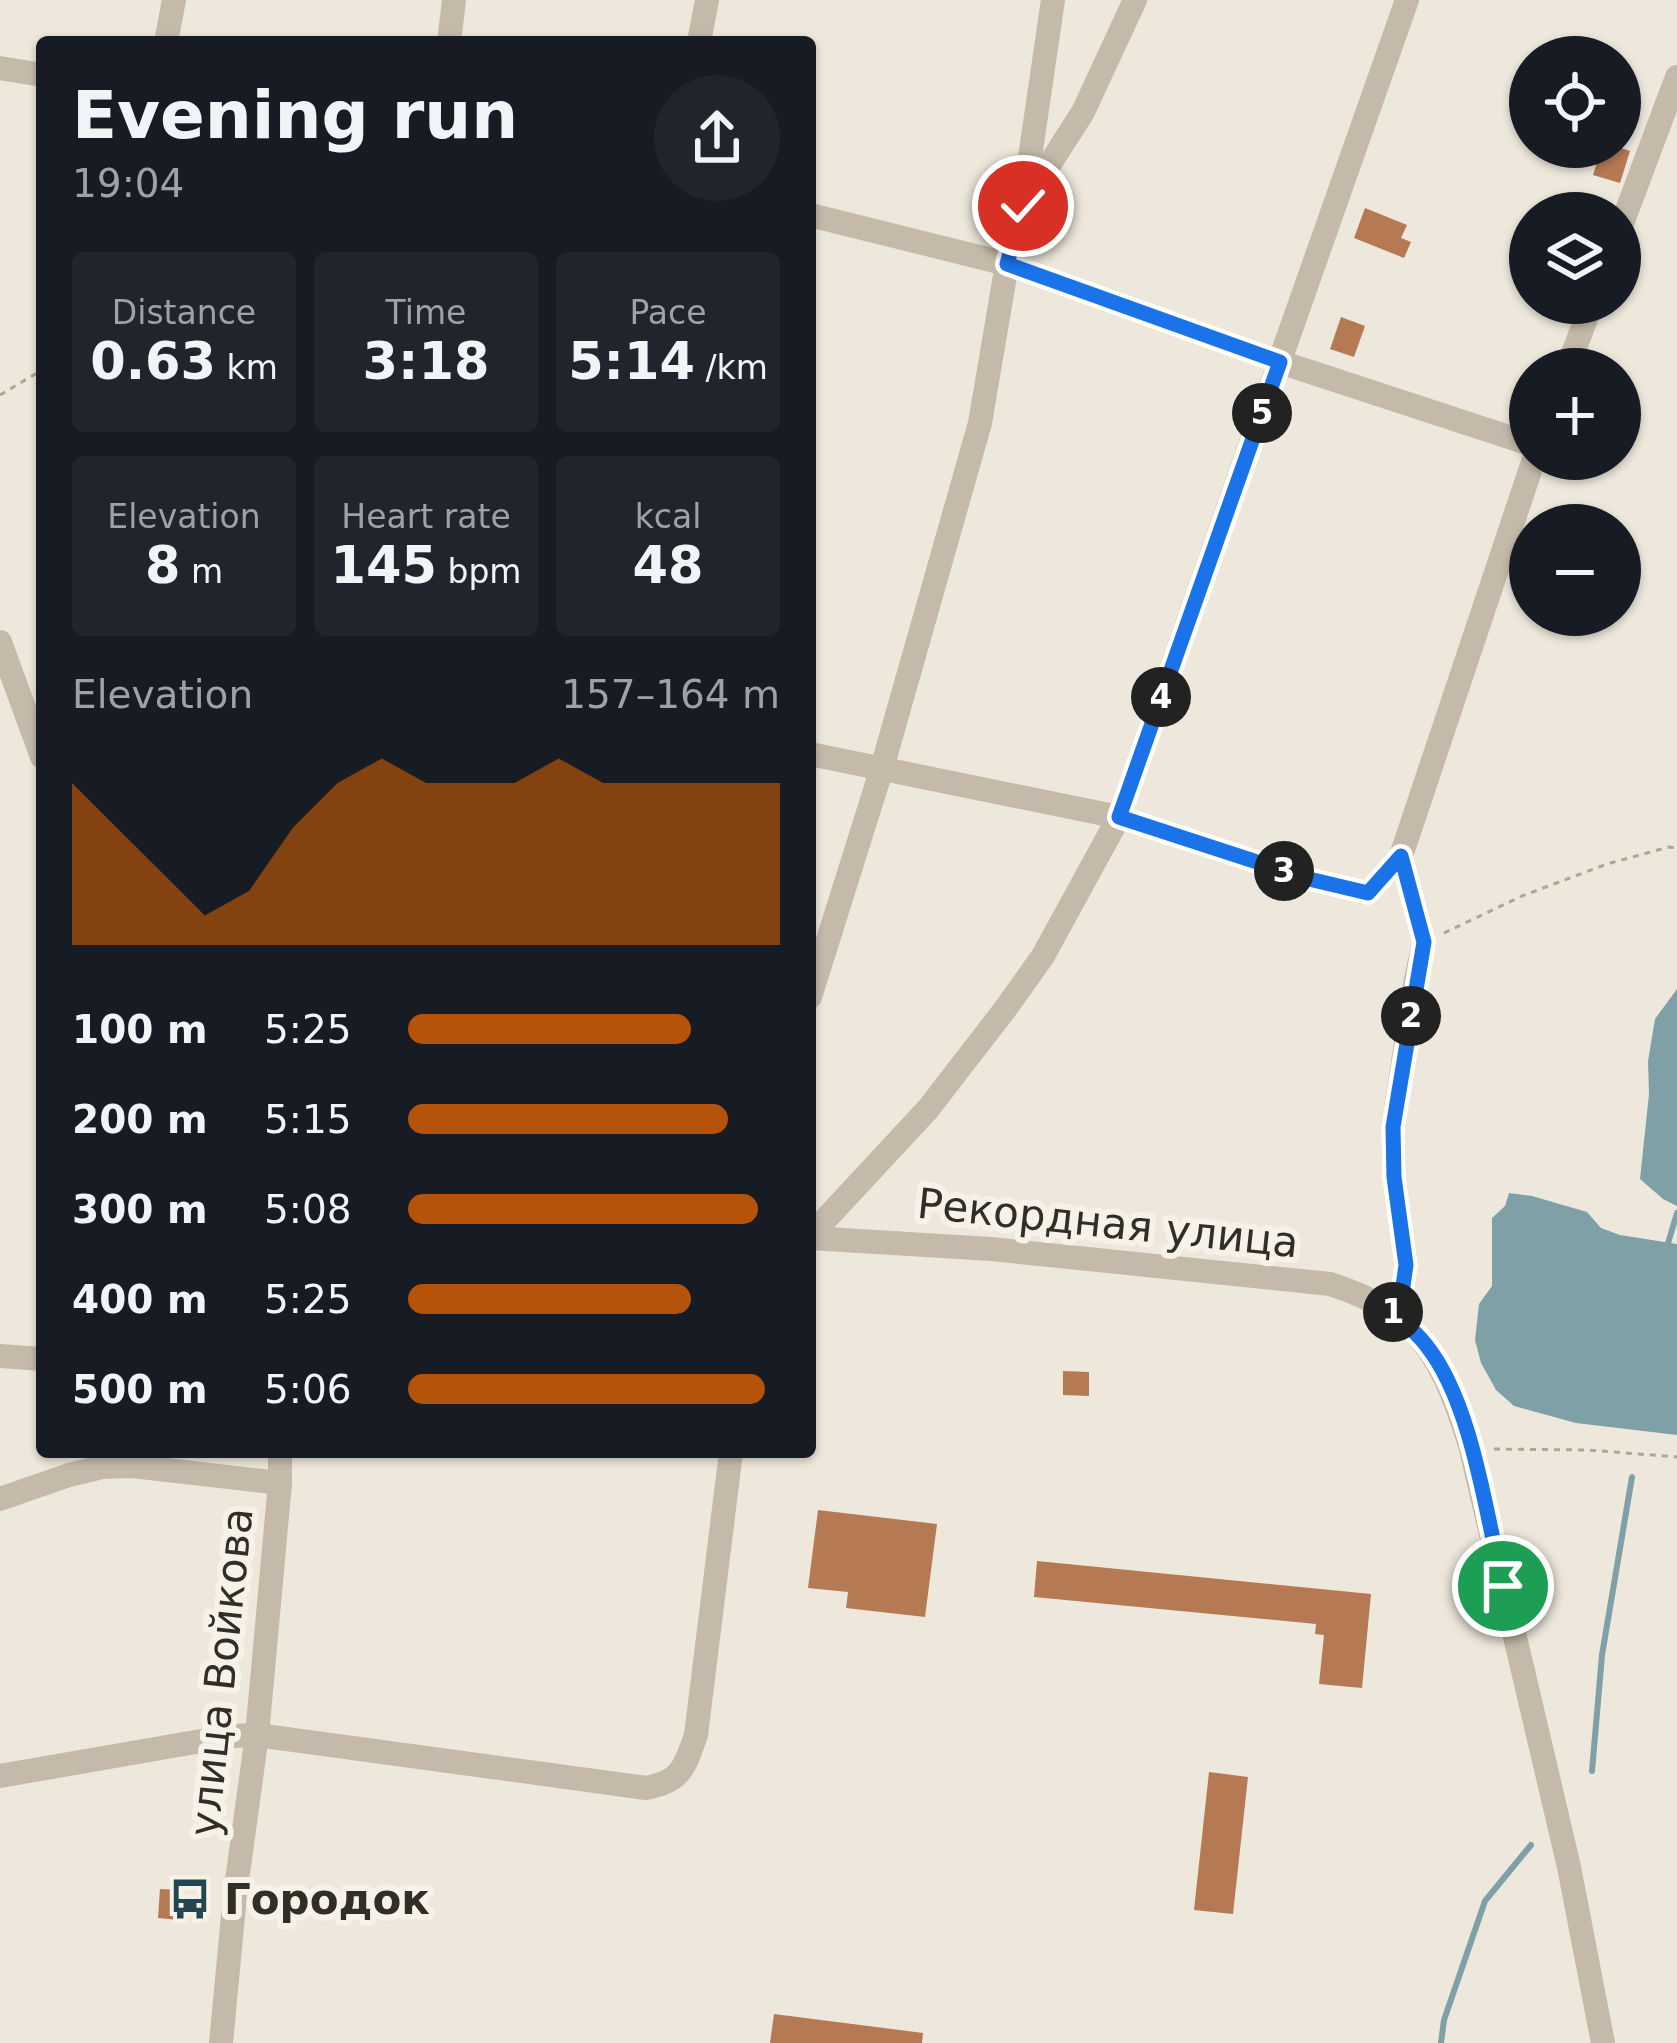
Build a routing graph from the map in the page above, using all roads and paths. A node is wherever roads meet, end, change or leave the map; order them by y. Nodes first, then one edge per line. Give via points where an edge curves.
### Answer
1 (174, 0) edge
2 (454, 0) edge
3 (707, 0) edge
4 (1053, 0) edge
5 (1135, 0) edge
6 (1407, 0) edge
7 (167, 36) edge
8 (450, 36) edge
9 (700, 36) edge
10 (0, 68) edge
11 (36, 74) edge
12 (1677, 77) edge
13 (1634, 192) edge
14 (1023, 206) junction
15 (816, 216) edge
16 (1007, 264) junction
17 (1280, 362) junction
18 (36, 374) edge
19 (0, 395) edge
20 (1509, 437) edge
21 (1527, 480) edge
22 (0, 642) edge
23 (36, 741) edge
24 (816, 755) edge
25 (882, 768) junction
26 (1119, 817) junction
27 (1677, 848) edge
28 (1401, 856) junction
29 (1424, 942) junction
30 (816, 978) edge
31 (816, 1230) edge
32 (816, 1237) edge
33 (1392, 1312) junction
34 (0, 1356) edge
35 (36, 1359) edge
36 (1470, 1444) junction
37 (1677, 1457) edge
38 (280, 1458) edge
39 (730, 1458) edge
40 (280, 1483) junction
41 (0, 1499) edge
42 (257, 1735) junction
43 (0, 1776) edge
44 (221, 2043) edge
45 (1603, 2043) edge

1 - 7 street
2 - 8 street
3 - 9 street
4 - 14 street
5 - 14 street via 1083,112
6 - 17 street
10 - 11 street
12 - 13 street
14 - 16 street
15 - 16 street
16 - 17 street
16 - 25 street via 980,423
17 - 20 street
17 - 26 street
18 - 19 path
21 - 28 street
22 - 23 street
24 - 25 street
25 - 26 street
25 - 30 street
26 - 28 street via 1368,893
26 - 31 street via 1006,1008 928,1109
27 - 29 path via 1586,872
28 - 29 street
29 - 33 street via 1393,1127 1406,1265
32 - 33 street, Рекордная улица via 1330,1284
33 - 36 street via 1438,1362
34 - 35 street
36 - 37 path
36 - 45 street
38 - 40 street, улица Войкова
39 - 42 street via 696,1735 684,1769 667,1784 646,1788
40 - 41 street via 102,1467
40 - 42 street, улица Войкова
42 - 43 street
42 - 44 street, улица Войкова

